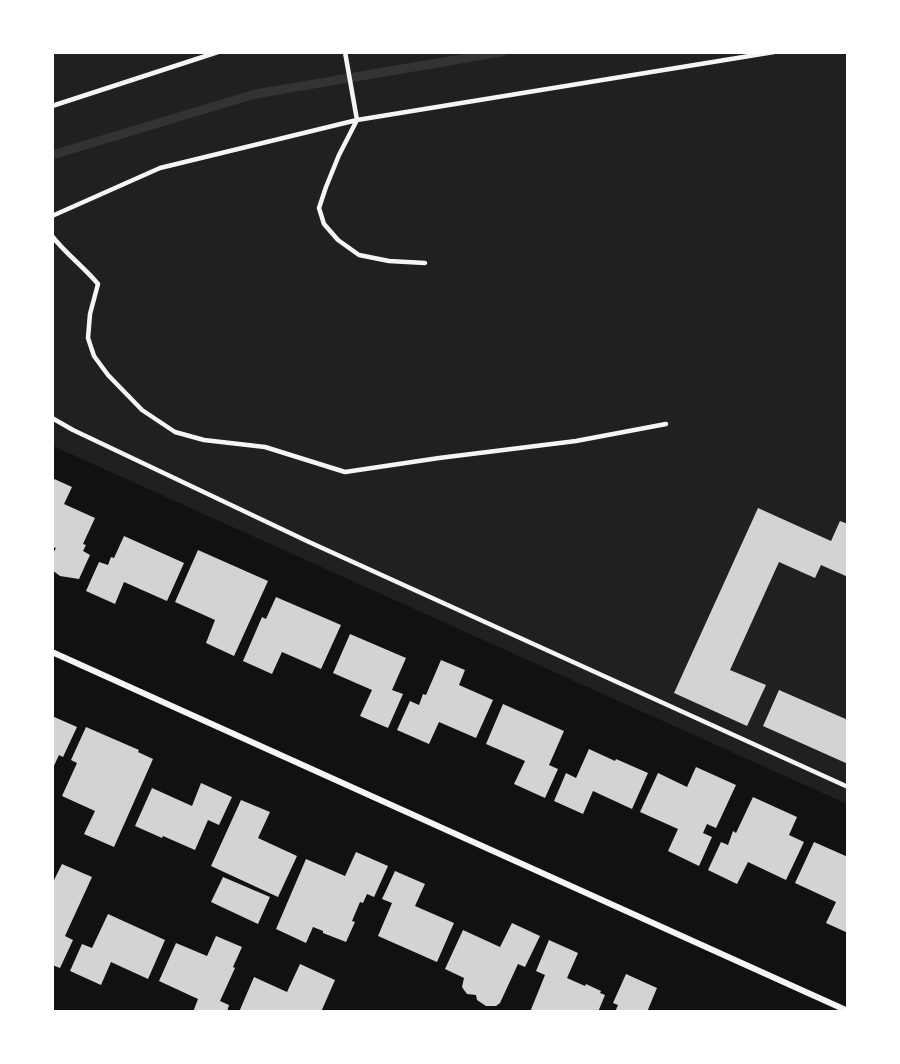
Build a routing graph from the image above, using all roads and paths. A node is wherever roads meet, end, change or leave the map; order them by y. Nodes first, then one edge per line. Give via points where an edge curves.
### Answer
1 (218, 52) edge
2 (345, 52) edge
3 (774, 52) edge
4 (52, 106) edge
5 (357, 120) junction
6 (52, 216) edge
7 (52, 236) edge
8 (424, 262) dead end
9 (52, 418) edge
10 (666, 424) dead end
11 (52, 652) edge
12 (848, 787) edge
13 (848, 1011) edge

1 - 4 lane
2 - 5 lane
3 - 5 lane
5 - 6 lane via 160,168
5 - 8 lane via 319,208 324,224 359,255
7 - 10 lane via 98,284 88,338 94,356 142,410 175,432 204,440 265,447 345,472 576,441
9 - 12 lane via 309,542
11 - 13 street

